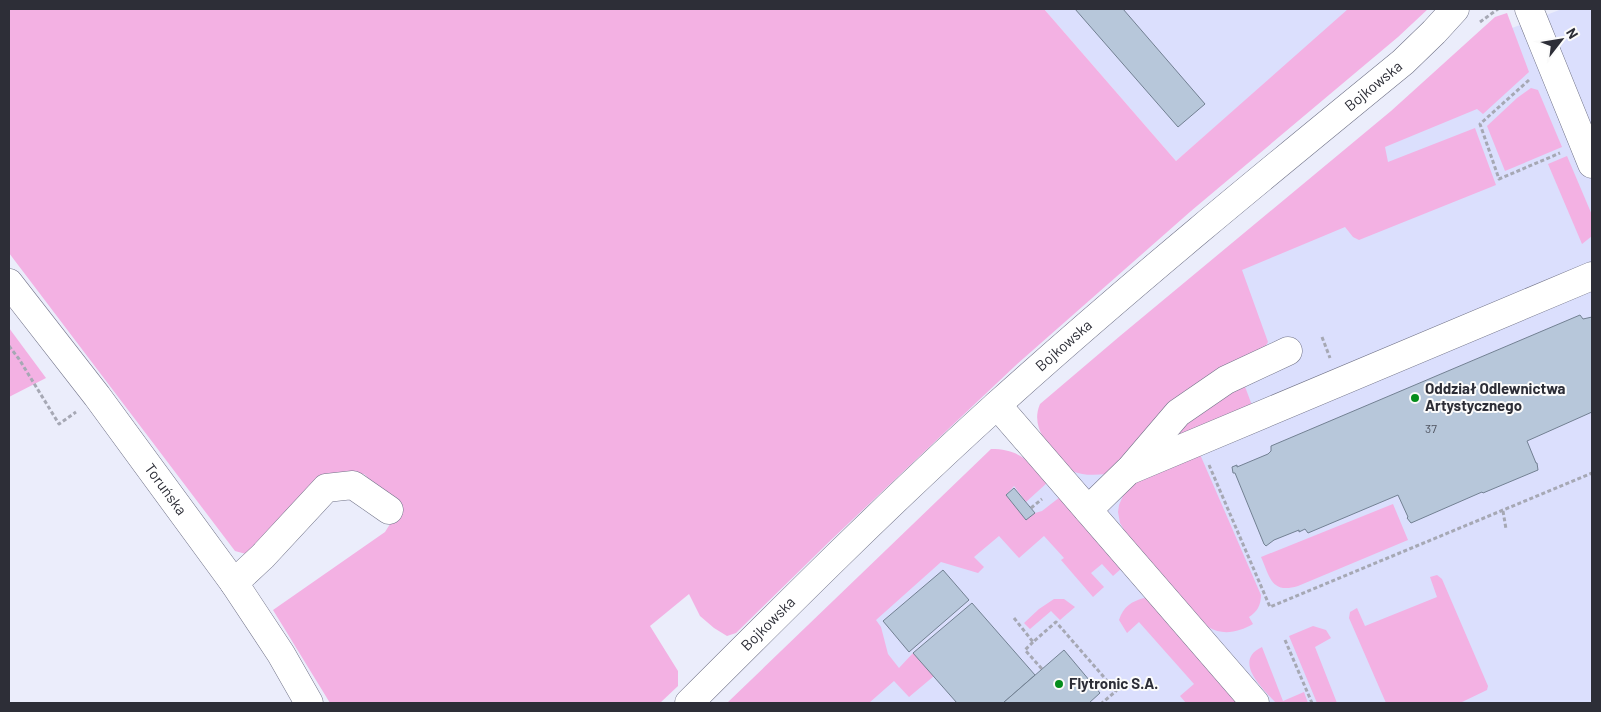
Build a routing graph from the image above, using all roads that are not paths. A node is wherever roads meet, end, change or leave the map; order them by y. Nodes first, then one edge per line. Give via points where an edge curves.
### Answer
1 (1456, 9) edge
2 (1529, 9) edge
3 (1592, 164) edge
4 (1592, 276) edge
5 (9, 282) edge
6 (1288, 351) dead end
7 (997, 405) junction
8 (1128, 471) junction
9 (389, 510) dead end
10 (1088, 510) junction
11 (234, 582) junction
12 (309, 703) edge
13 (689, 703) edge
14 (1255, 703) edge

1 - 7 street, Bojkowska via 1403,62 1199,230
2 - 3 street
4 - 8 street
5 - 11 street, Toruńska
6 - 8 street via 1226,380 1178,413
7 - 10 street
7 - 13 street, Bojkowska via 813,579
8 - 10 street
9 - 11 street via 353,485 326,488 263,556
10 - 14 street
11 - 12 street, Toruńska

